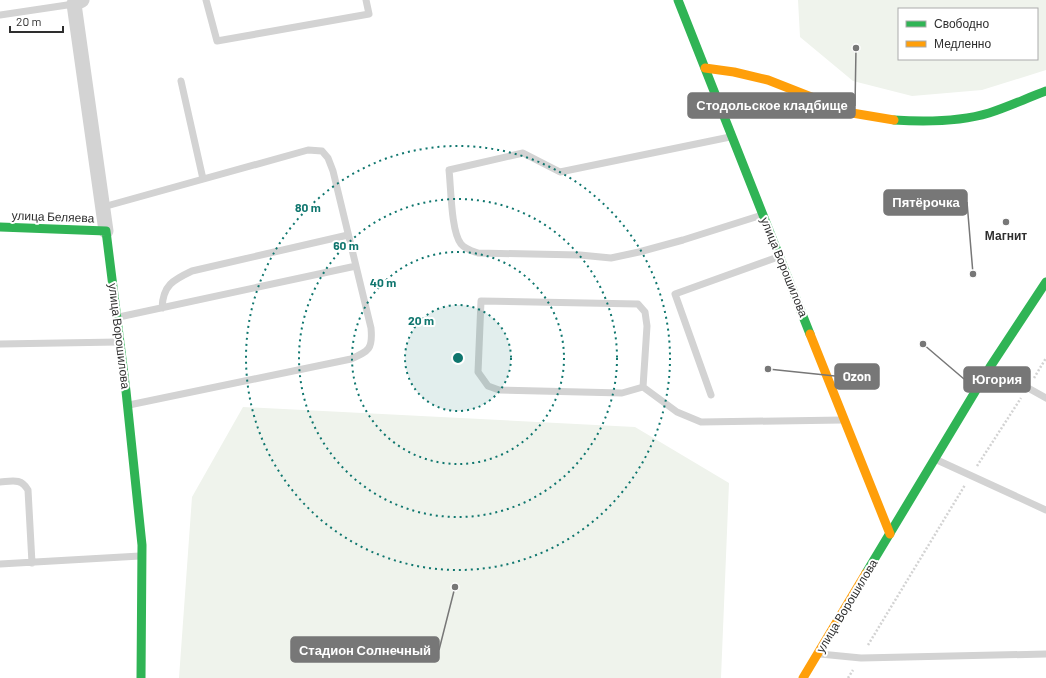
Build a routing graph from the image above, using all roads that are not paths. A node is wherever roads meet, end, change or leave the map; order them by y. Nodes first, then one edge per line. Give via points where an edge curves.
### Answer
1 (206, 0) edge
2 (366, 0) edge
3 (678, 0) edge
4 (77, 1) edge
5 (0, 15) edge
6 (705, 68) junction
7 (181, 81) dead end
8 (1046, 91) edge
9 (1025, 100) junction
10 (1046, 100) edge
11 (732, 136) junction
12 (203, 179) junction
13 (103, 207) junction
14 (763, 215) junction
15 (0, 227) edge
16 (106, 231) junction
17 (348, 236) junction
18 (780, 256) junction
19 (356, 266) junction
20 (1046, 282) edge
21 (162, 308) junction
22 (117, 318) junction
23 (120, 342) junction
24 (0, 344) edge
25 (990, 367) junction
26 (643, 387) junction
27 (712, 395) dead end
28 (1046, 398) edge
29 (128, 405) junction
30 (845, 420) junction
31 (935, 459) junction
32 (0, 482) edge
33 (1046, 510) edge
34 (890, 534) junction
35 (142, 556) junction
36 (32, 562) junction
37 (0, 564) edge
38 (818, 654) junction
39 (1046, 654) edge
40 (142, 678) edge
41 (803, 678) edge

1 - 2 lane via 216,41 369,14
3 - 6 street, улица Ворошилова
4 - 5 lane
4 - 13 street, улица Ворошилова
6 - 9 street via 768,80 852,113 895,120 956,119 988,113
6 - 11 street, улица Ворошилова
7 - 12 lane
8 - 9 street
9 - 10 street
11 - 14 street, улица Ворошилова
11 - 14 lane via 560,172 523,153 450,170 452,216 457,236 461,244 478,253 611,258 683,240
12 - 13 lane
12 - 17 lane via 308,150 322,151 333,171
13 - 16 street, улица Ворошилова
14 - 18 street, улица Ворошилова
15 - 16 street, улица Беляева
16 - 22 street, улица Ворошилова
17 - 19 lane
17 - 21 lane via 192,271 177,278 167,287
18 - 27 lane via 675,294
18 - 30 street, улица Ворошилова
19 - 21 lane
19 - 29 lane via 371,328 372,341 367,352 351,359
20 - 25 street, улица Ворошилова
21 - 22 lane
22 - 23 street, улица Ворошилова
23 - 24 lane
23 - 29 street, улица Ворошилова
25 - 28 lane
25 - 31 street, улица Ворошилова
26 - 26 lane via 622,393 499,390 488,386 478,372 481,301 638,304 645,312 647,326
26 - 30 lane via 677,412 701,422
29 - 35 street, улица Ворошилова
30 - 34 street, улица Ворошилова
31 - 33 lane
31 - 34 street, улица Ворошилова
32 - 36 lane via 19,481 28,490
34 - 38 street, улица Ворошилова
35 - 36 lane
35 - 40 street, улица Ворошилова
36 - 37 lane
38 - 39 lane via 861,658
38 - 41 street, улица Ворошилова

